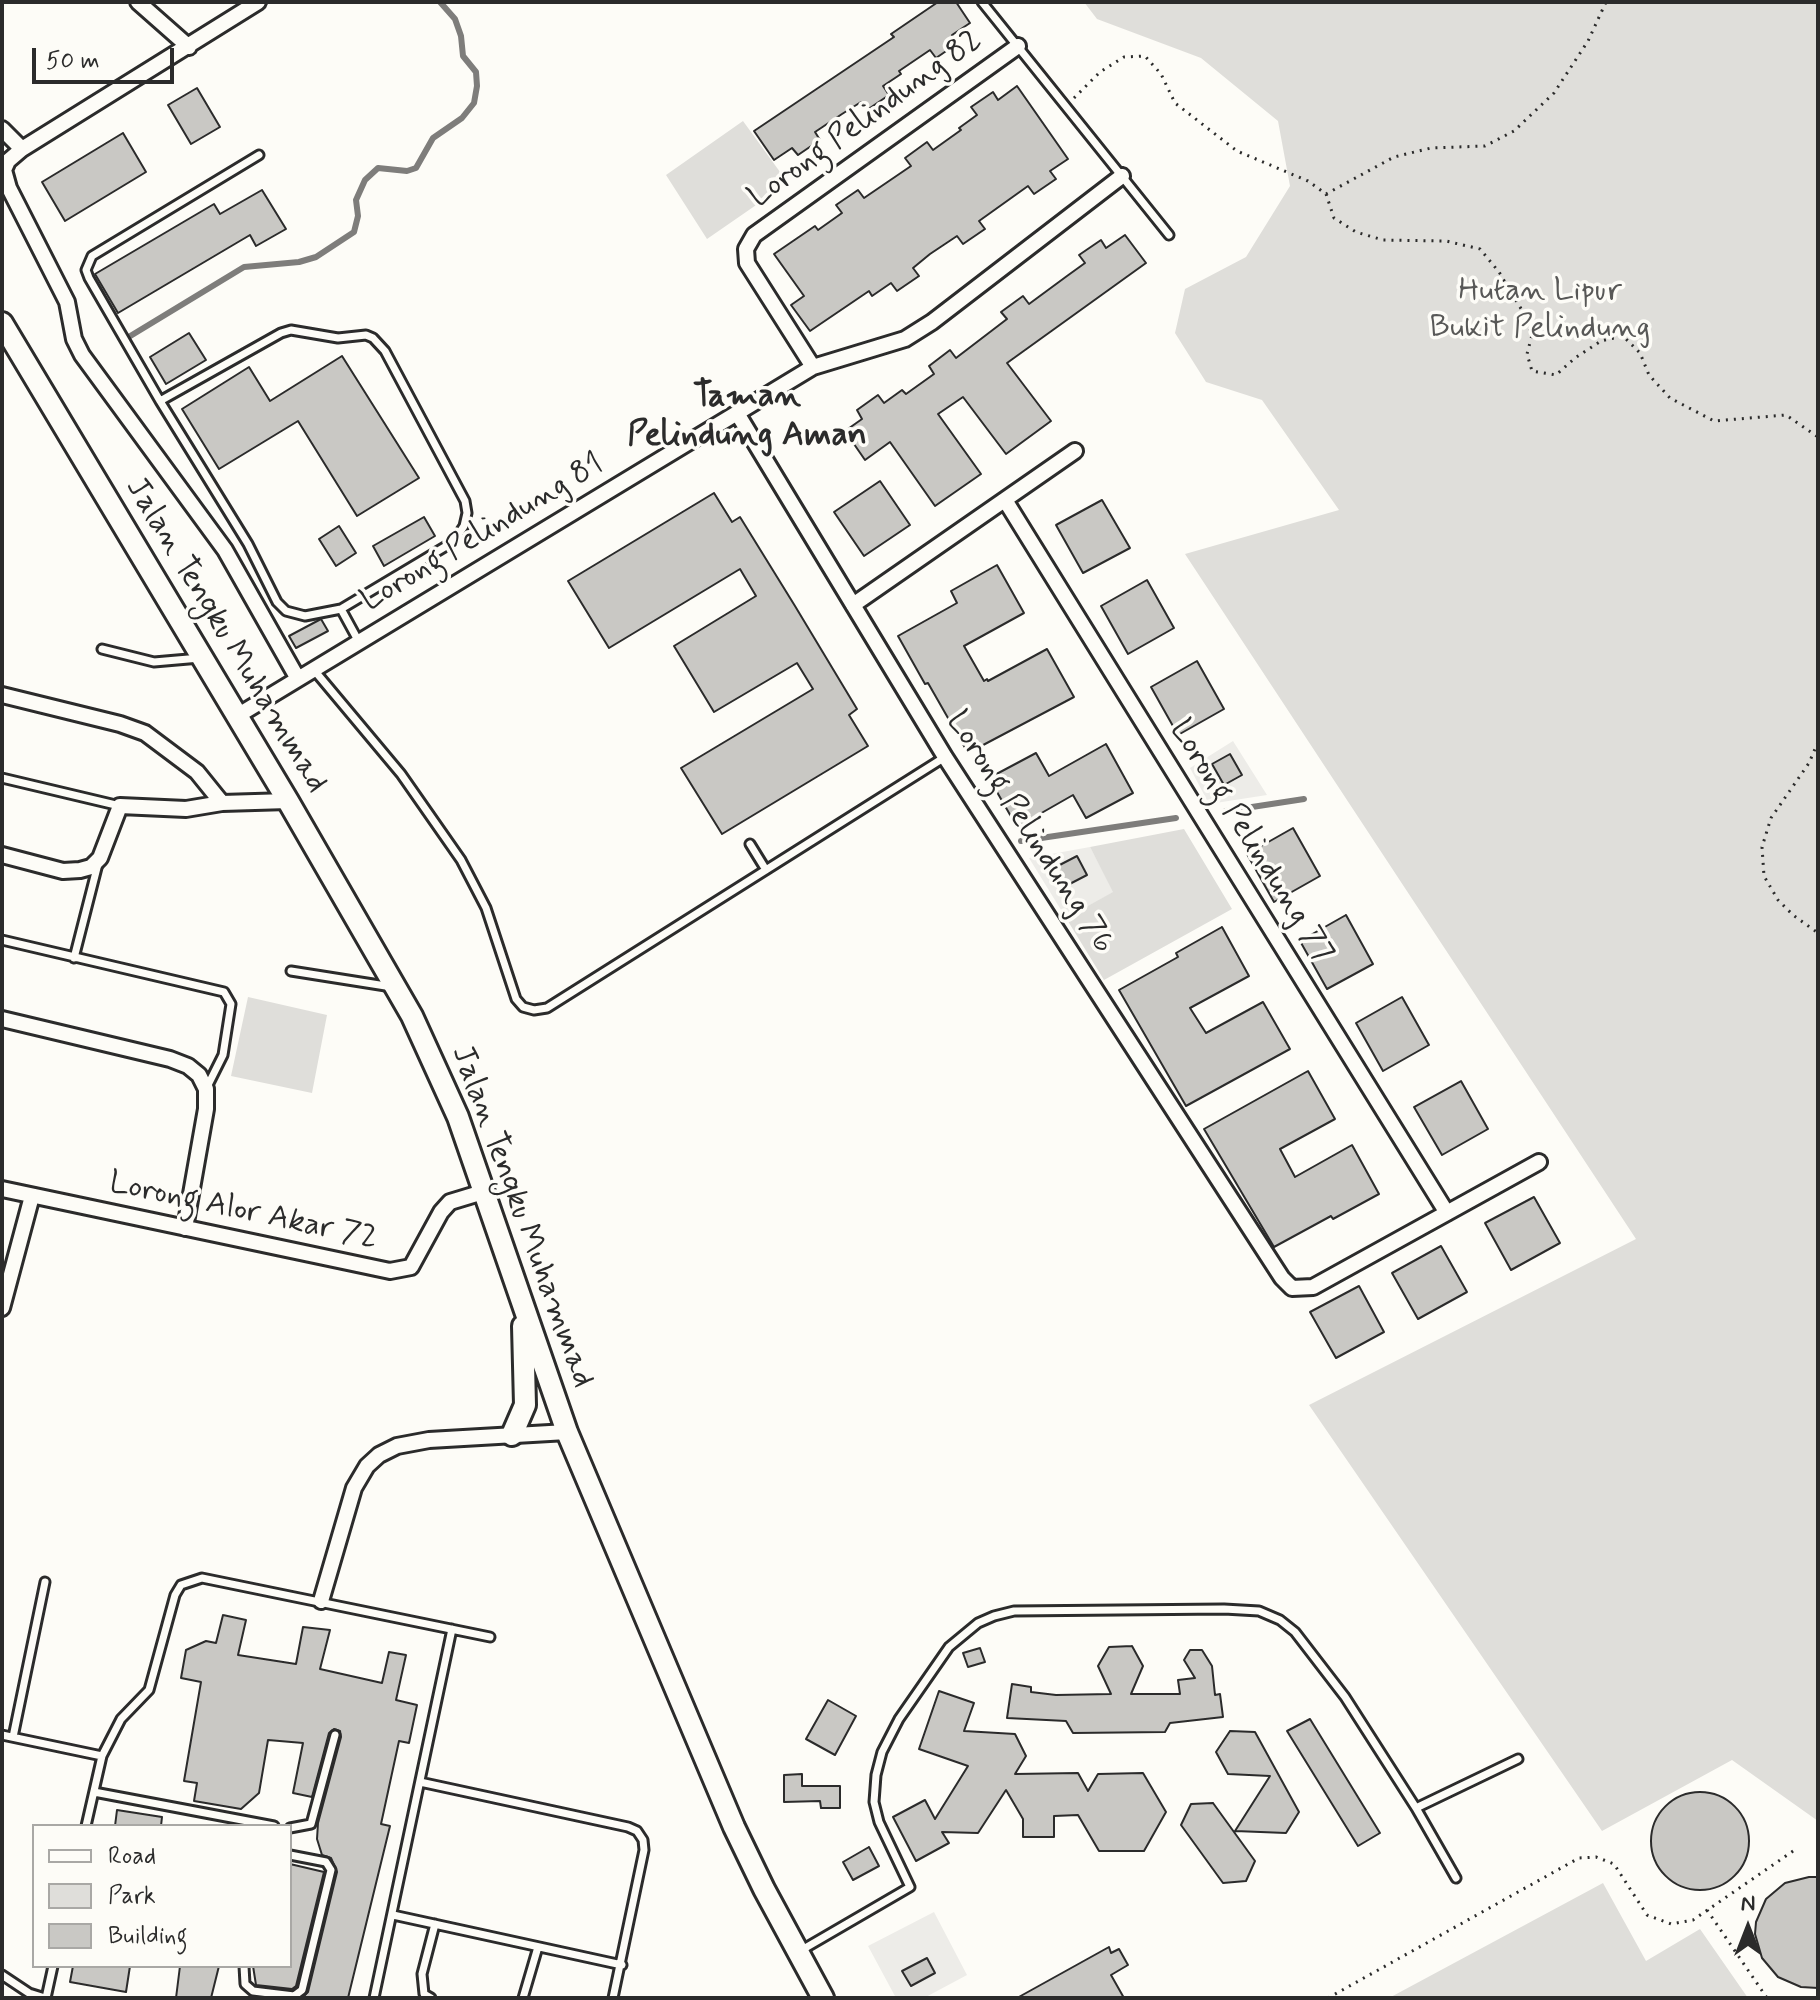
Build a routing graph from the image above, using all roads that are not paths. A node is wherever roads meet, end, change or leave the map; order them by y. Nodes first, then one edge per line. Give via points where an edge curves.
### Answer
1 (138, 2) edge
2 (258, 2) edge
3 (982, 2) edge
4 (1018, 46) junction
5 (189, 47) junction
6 (2, 129) edge
7 (22, 149) junction
8 (259, 155) dead end
9 (1122, 176) junction
10 (1169, 235) dead end
11 (2, 323) edge
12 (813, 367) junction
13 (160, 401) junction
14 (737, 413) junction
15 (1075, 451) dead end
16 (1005, 500) junction
17 (853, 605) junction
18 (341, 609) junction
19 (359, 642) junction
20 (102, 649) dead end
21 (203, 658) junction
22 (314, 670) junction
23 (298, 679) junction
24 (2, 695) edge
25 (237, 716) junction
26 (945, 757) junction
27 (2, 778) edge
28 (288, 801) junction
29 (222, 803) junction
30 (120, 806) junction
31 (750, 844) dead end
32 (2, 855) edge
33 (100, 858) junction
34 (766, 870) junction
35 (2, 940) edge
36 (74, 958) junction
37 (291, 971) dead end
38 (394, 987) junction
39 (2, 1019) edge
40 (206, 1089) junction
41 (1539, 1162) dead end
42 (2, 1189) edge
43 (483, 1192) junction
44 (32, 1196) junction
45 (1447, 1213) junction
46 (185, 1228) junction
47 (522, 1306) junction
48 (2, 1308) edge
49 (567, 1432) junction
50 (512, 1435) junction
51 (45, 1582) dead end
52 (321, 1601) junction
53 (452, 1629) junction
54 (490, 1637) dead end
55 (2, 1735) edge
56 (335, 1735) dead end
57 (13, 1737) junction
58 (102, 1756) junction
59 (1518, 1759) dead end
60 (420, 1782) junction
61 (94, 1792) junction
62 (1416, 1808) junction
63 (86, 1824) edge
64 (263, 1824) edge
65 (292, 1828) edge
66 (292, 1855) edge
67 (1456, 1878) dead end
68 (393, 1915) junction
69 (435, 1924) junction
70 (538, 1947) junction
71 (798, 1952) junction
72 (622, 1965) junction
73 (53, 1968) edge
74 (244, 1968) edge
75 (2, 1975) edge
76 (28, 1995) edge
77 (46, 1998) edge
78 (374, 1998) edge
79 (431, 1998) edge
80 (523, 1998) edge
81 (613, 1998) edge
82 (823, 1998) edge

1 - 5 street
2 - 5 street
3 - 4 lane
4 - 9 lane
4 - 12 street, Lorong Pelindung 82 via 754,235 746,249 747,263
5 - 7 street
6 - 7 street
7 - 23 street via 8,161 5,179 67,302 82,355 225,550
8 - 13 lane via 88,263 89,278
9 - 10 lane
9 - 12 street, Lorong Pelindung 81 via 905,339
11 - 21 main road, Jalan Tengku Muhammad
12 - 14 street, Lorong Pelindung 81
13 - 18 lane via 248,544 277,602 297,615
13 - 18 lane via 291,330 338,338 366,335 379,344 467,513 448,545
14 - 17 street, Lorong Pelindung 76
14 - 19 street, Lorong Pelindung 81
15 - 16 street
16 - 17 street
16 - 45 street, Lorong Pelindung 77
17 - 26 street, Lorong Pelindung 76
18 - 19 lane
19 - 22 street, Lorong Pelindung 81
20 - 21 lane via 154,662
21 - 25 main road, Jalan Tengku Muhammad
22 - 23 street, Lorong Pelindung 81
22 - 34 lane via 401,774 461,860 486,908 523,1007 547,1008
23 - 25 street, Lorong Pelindung 81
24 - 29 street via 145,733 197,772
25 - 28 main road, Jalan Tengku Muhammad
26 - 34 lane
26 - 45 street, Lorong Pelindung 76 via 1292,1288 1313,1287
27 - 30 lane
28 - 29 street
28 - 38 main road, Jalan Tengku Muhammad
29 - 30 street via 186,809
30 - 33 street
31 - 34 lane
32 - 33 street via 63,871 91,867
33 - 36 lane
35 - 36 lane
36 - 40 lane via 224,992 231,1004 223,1055
37 - 38 lane
38 - 43 main road, Jalan Tengku Muhammad via 442,1080
39 - 40 street via 170,1059 199,1075
40 - 46 street
41 - 45 street
42 - 44 street, Lorong Alor Akar 72
43 - 46 street, Lorong Alor Akar 72 via 450,1202 419,1258 401,1270
43 - 47 main road, Jalan Tengku Muhammad
44 - 46 street, Lorong Alor Akar 72
44 - 48 street
47 - 49 main road, Jalan Tengku Muhammad
47 - 50 main road via 525,1405
49 - 50 street
49 - 71 main road, Jalan Tengku Muhammad via 723,1801
50 - 52 street via 429,1440 379,1455 354,1488
51 - 57 lane
52 - 53 lane
52 - 58 lane via 202,1578 181,1585 149,1690 121,1719
53 - 54 lane
53 - 60 lane
55 - 57 lane
56 - 65 lane via 311,1824
57 - 58 lane
58 - 61 lane
59 - 62 lane
60 - 68 lane
60 - 72 lane via 637,1831 644,1850
61 - 63 lane
61 - 64 lane
62 - 67 lane
62 - 71 lane via 1322,1665 1280,1620 1259,1611 1224,1609 1014,1611 994,1616 949,1647 882,1752 874,1802 910,1887
66 - 74 lane via 326,1862 331,1870 302,1990 294,1996 253,1991 245,1984
68 - 69 lane
68 - 78 lane
69 - 70 lane
69 - 79 lane via 422,1974 424,1994
70 - 72 lane
70 - 80 lane
71 - 82 main road, Jalan Tengku Muhammad
72 - 81 lane
73 - 77 lane
75 - 76 lane
76 - 77 lane

